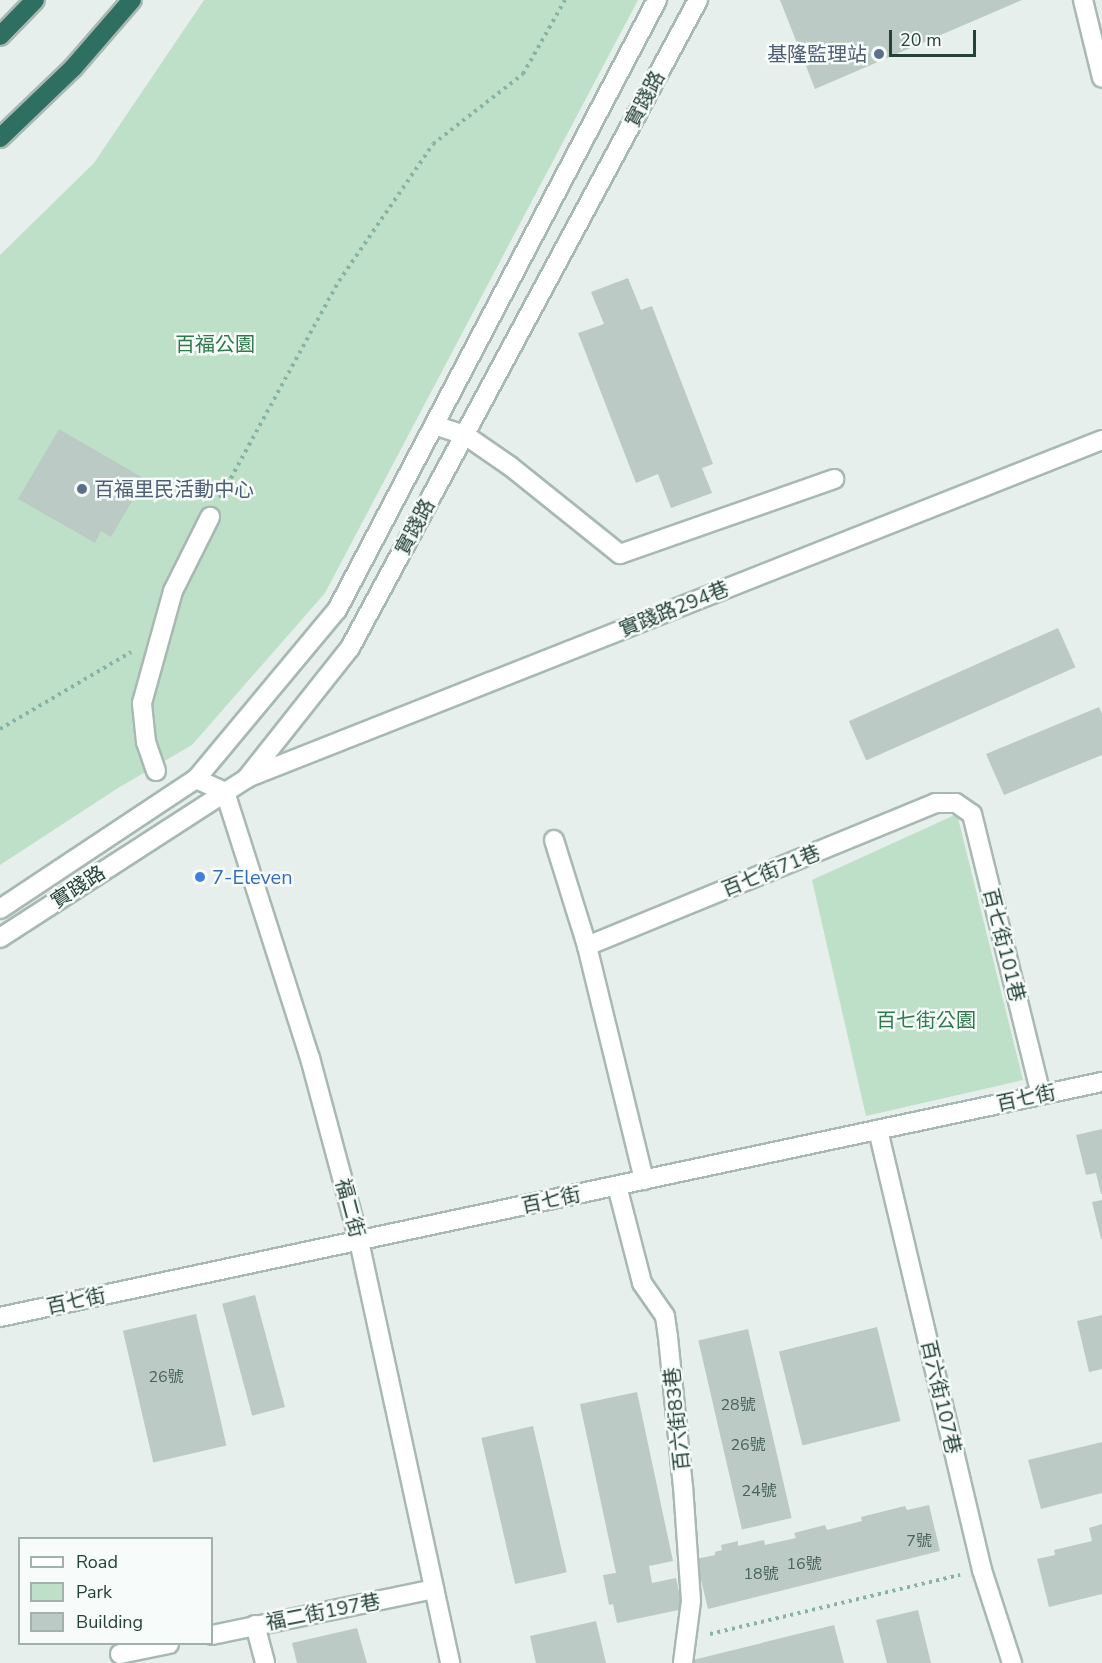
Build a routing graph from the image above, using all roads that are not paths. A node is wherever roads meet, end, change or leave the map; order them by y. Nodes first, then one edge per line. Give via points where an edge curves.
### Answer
1 (35, 0) edge
2 (132, 0) edge
3 (657, 0) edge
4 (698, 0) edge
5 (1083, 0) edge
6 (0, 36) edge
7 (1102, 78) edge
8 (0, 138) edge
9 (434, 425) junction
10 (465, 435) junction
11 (1102, 440) edge
12 (834, 478) dead end
13 (210, 517) road end
14 (156, 771) dead end
15 (246, 778) junction
16 (196, 779) junction
17 (225, 792) junction
18 (956, 803) joint
19 (554, 840) dead end
20 (0, 909) edge
21 (0, 938) edge
22 (587, 946) junction
23 (1102, 1082) edge
24 (1041, 1095) junction
25 (878, 1130) junction
26 (644, 1180) junction
27 (617, 1186) junction
28 (359, 1241) junction
29 (0, 1317) edge
30 (434, 1590) junction
31 (255, 1625) junction
32 (213, 1635) edge
33 (164, 1645) edge
34 (120, 1654) dead end
35 (265, 1663) edge
36 (450, 1663) edge
37 (683, 1663) edge
38 (1012, 1663) edge

1 - 6 highway
2 - 8 highway via 74,68
3 - 9 street, 實踐路
4 - 10 street, 實踐路
5 - 7 street
9 - 10 street
9 - 16 street, 實踐路 via 336,610
10 - 12 street via 510,466 620,555
10 - 15 street, 實踐路 via 350,648
11 - 15 street, 實踐路294巷
13 - 14 street via 173,591 142,703 146,742
15 - 17 street, 實踐路
16 - 17 street
16 - 20 street, 實踐路
17 - 21 street, 實踐路
17 - 28 street, 福二街 via 310,1058
18 - 22 street, 百七街71巷 via 935,803
18 - 24 street, 百七街101巷 via 972,814
19 - 22 street
22 - 26 street
23 - 24 street, 百七街
24 - 25 street, 百七街
25 - 26 street, 百七街
25 - 38 street, 百六街107巷 via 982,1570
26 - 27 street, 百七街
27 - 28 street, 百七街
27 - 37 street, 百六街83巷 via 642,1283 665,1316 691,1601
28 - 29 street, 百七街
28 - 30 street, 福二街
30 - 31 street, 福二街197巷
30 - 36 street, 福二街
31 - 32 street, 福二街197巷
31 - 35 street
33 - 34 street

